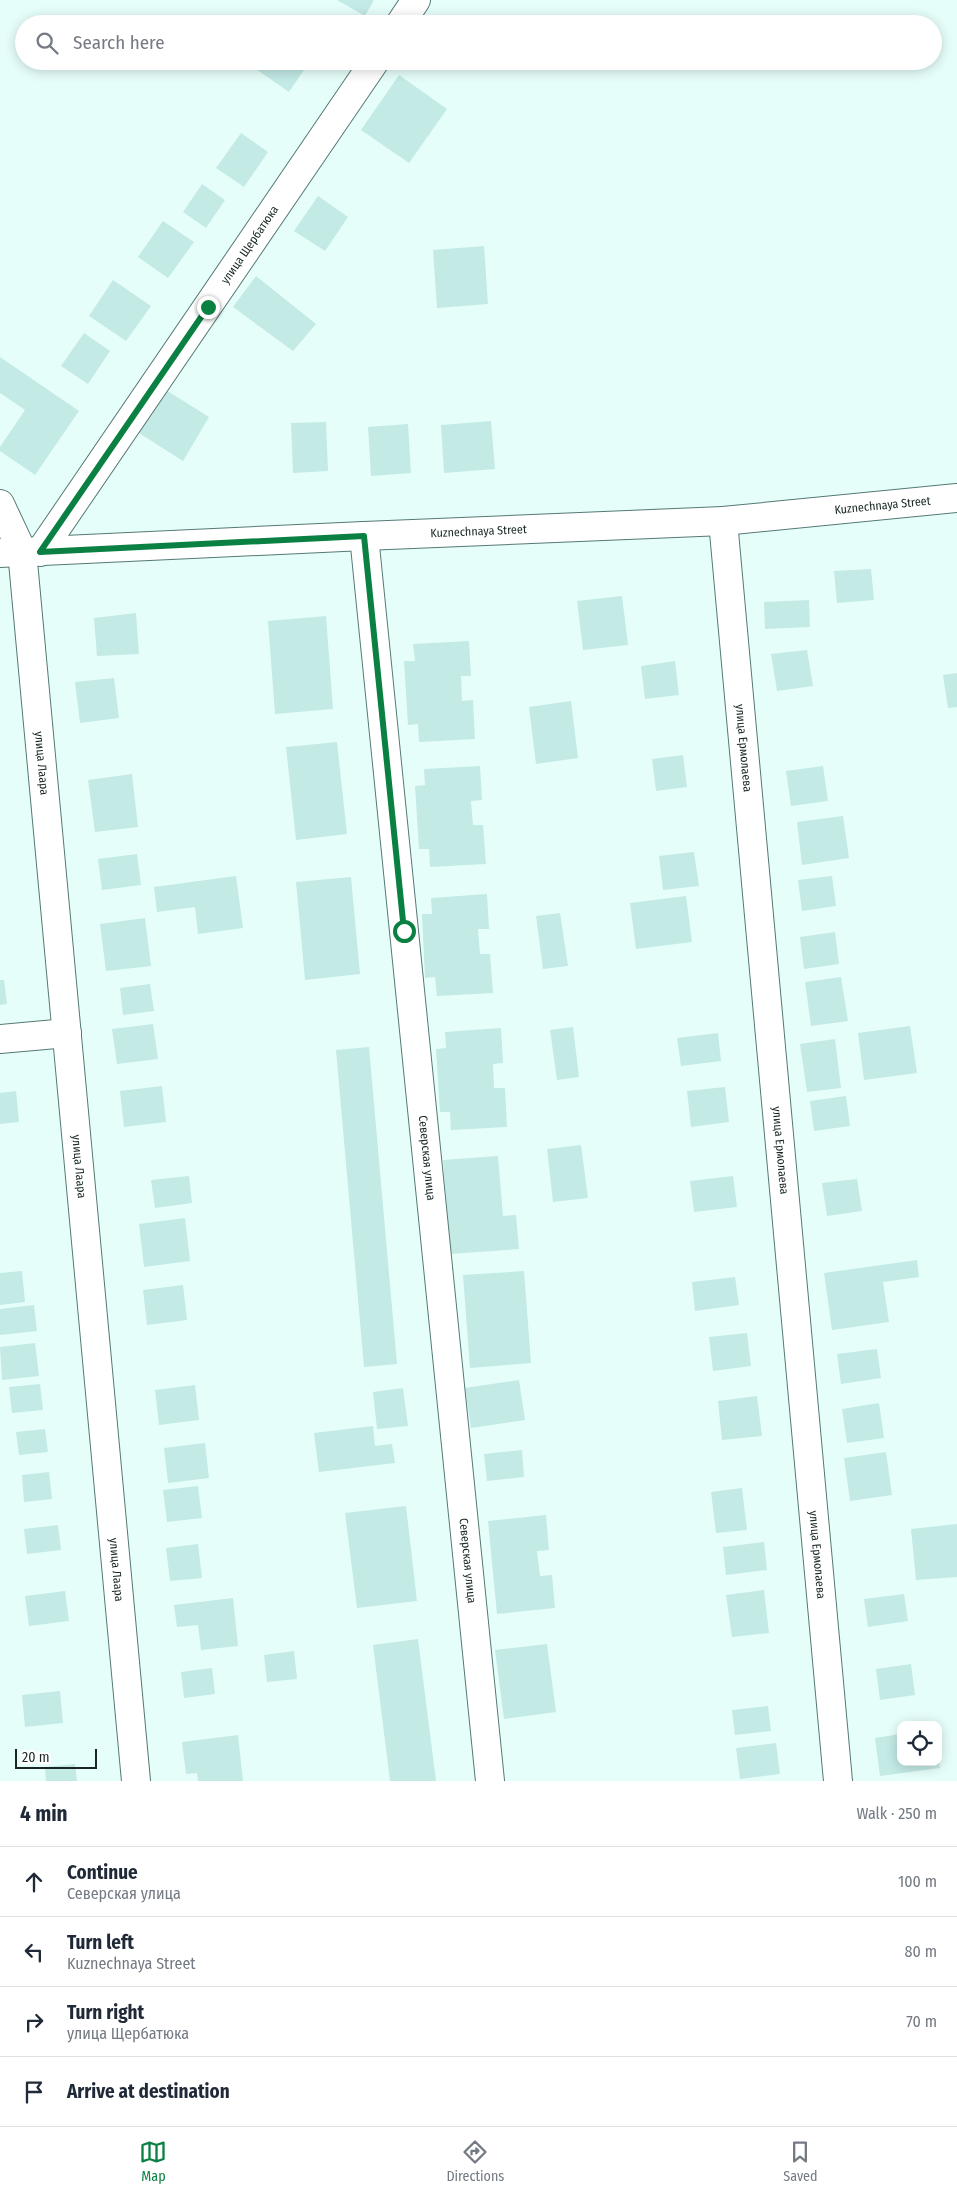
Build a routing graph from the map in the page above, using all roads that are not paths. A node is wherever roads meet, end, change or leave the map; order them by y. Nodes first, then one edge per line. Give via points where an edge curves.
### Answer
1 (416, 0) edge
2 (406, 15) edge
3 (369, 70) edge
4 (957, 498) edge
5 (0, 504) edge
6 (723, 522) junction
7 (364, 536) junction
8 (21, 552) edge
9 (67, 1033) junction
10 (0, 1039) edge
11 (136, 1781) edge
12 (490, 1781) edge
13 (838, 1781) edge

1 - 2 street
3 - 8 street, улица Щербатюка
4 - 6 street, Kuznechnaya Street
5 - 8 street, улица Лаара
6 - 7 street, Kuznechnaya Street
6 - 13 street, улица Ермолаева
7 - 8 street, Kuznechnaya Street
7 - 12 street, Северская улица
8 - 9 street, улица Лаара
9 - 10 street
9 - 11 street, улица Лаара

